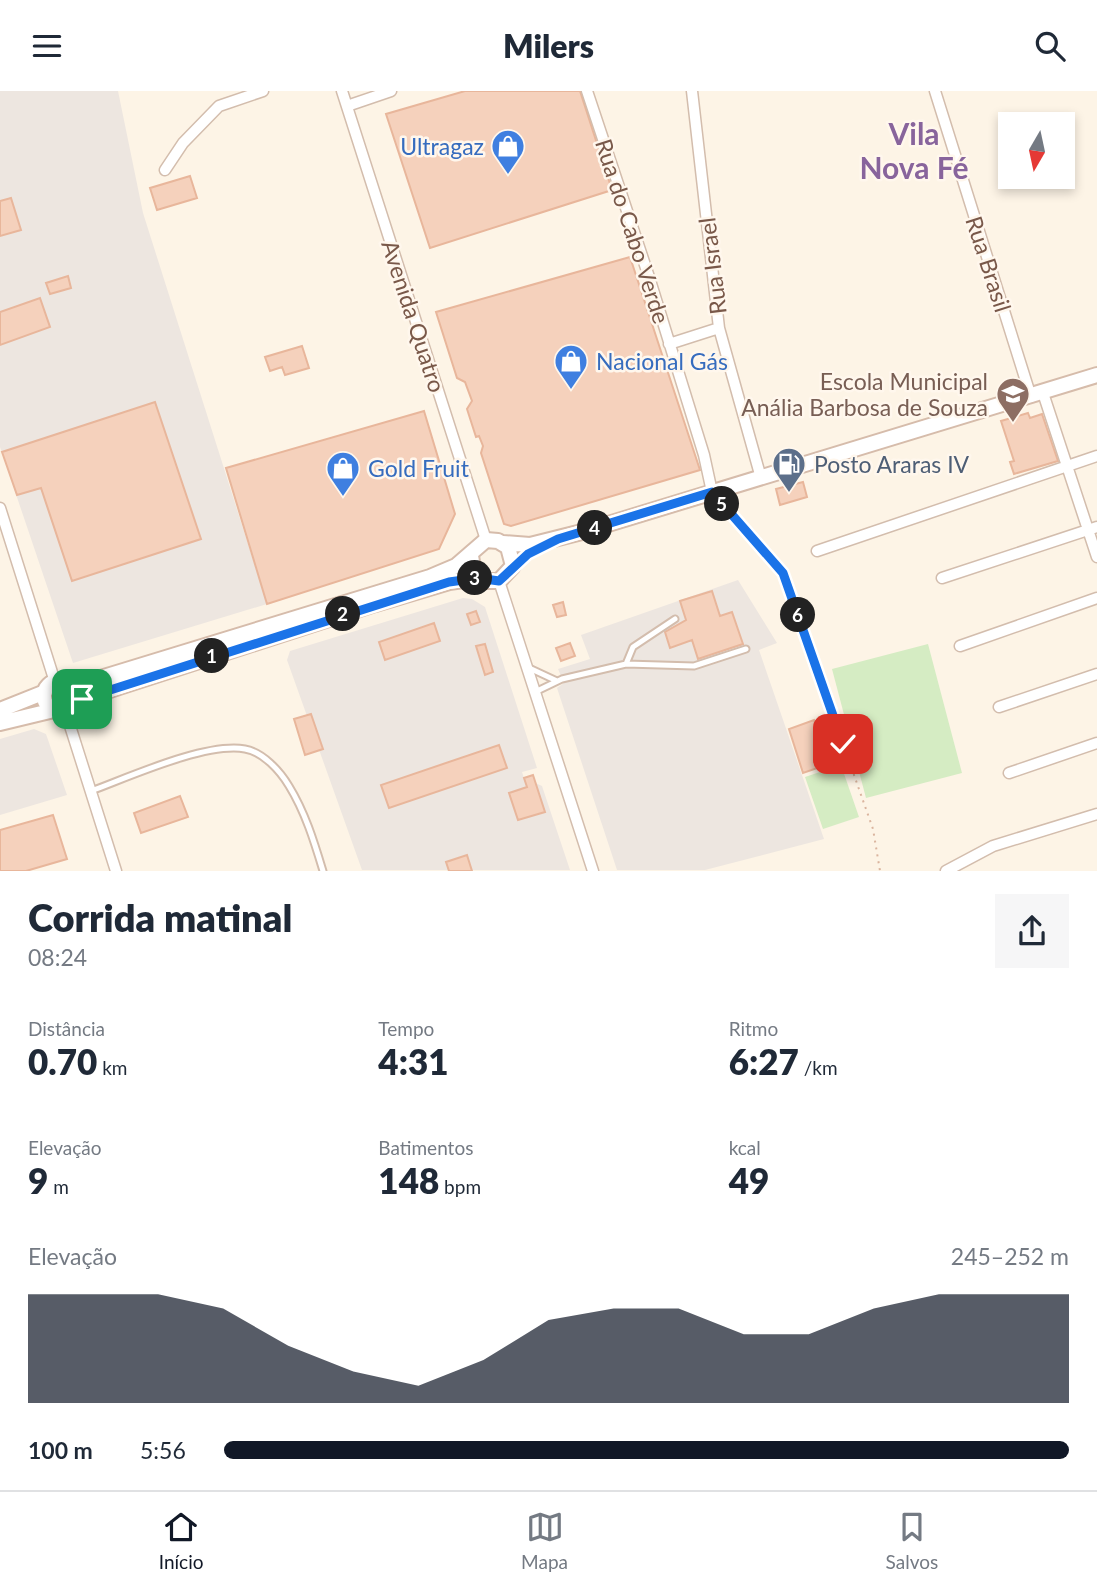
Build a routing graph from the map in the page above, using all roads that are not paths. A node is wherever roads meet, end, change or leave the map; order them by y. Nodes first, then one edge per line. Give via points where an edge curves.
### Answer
1 (263, 91) edge
2 (342, 91) edge
3 (391, 91) edge
4 (587, 91) edge
5 (692, 91) edge
6 (935, 91) edge
7 (348, 106) junction
8 (165, 170) dead end
9 (719, 328) junction
10 (669, 344) junction
11 (1097, 375) edge
12 (1037, 395) junction
13 (1097, 456) edge
14 (1067, 466) junction
15 (761, 478) junction
16 (712, 492) junction
17 (0, 509) edge
18 (1093, 528) edge
19 (558, 539) junction
20 (486, 540) junction
21 (503, 543) junction
22 (817, 551) dead end
23 (471, 556) junction
24 (1097, 557) edge
25 (513, 566) junction
26 (942, 577) dead end
27 (478, 578) junction
28 (499, 581) junction
29 (1097, 598) edge
30 (675, 619) dead end
31 (960, 646) dead end
32 (746, 649) dead end
33 (626, 664) junction
34 (527, 667) junction
35 (1097, 674) edge
36 (557, 681) junction
37 (50, 687) junction
38 (535, 692) junction
39 (66, 703) junction
40 (999, 707) dead end
41 (0, 710) edge
42 (0, 723) edge
43 (1097, 743) edge
44 (1009, 773) dead end
45 (91, 791) junction
46 (1097, 814) edge
47 (116, 870) edge
48 (323, 870) edge
49 (593, 870) edge
50 (946, 870) edge

1 - 8 street via 219,106 183,143
2 - 7 street, Avenida Quatro
3 - 7 street
4 - 10 street, Rua do Cabo Verde
5 - 9 street, Rua Israel
6 - 12 street, Rua Brasil
7 - 20 street, Avenida Quatro
9 - 10 street
9 - 15 street, Rua Israel
10 - 16 street, Rua do Cabo Verde
11 - 12 main road
12 - 14 street, Rua Brasil
12 - 15 main road
13 - 14 street
14 - 18 street, Rua Brasil
14 - 22 street
15 - 16 main road
16 - 19 main road
17 - 37 street
18 - 24 street, Rua Brasil
18 - 26 street
19 - 21 main road via 530,545
19 - 25 main road
20 - 21 main road
20 - 23 main road
21 - 25 main road via 511,552
23 - 27 main road via 471,568
23 - 39 main road via 430,576
25 - 28 main road
27 - 28 main road
27 - 39 main road via 375,604
28 - 34 street
29 - 31 street
30 - 33 lane via 633,647
32 - 33 lane via 694,666
33 - 36 lane
34 - 36 lane
34 - 38 street
35 - 40 street
36 - 38 lane
37 - 39 main road via 64,682
37 - 39 main road via 46,703
37 - 41 main road
38 - 49 street
39 - 42 main road
39 - 45 street
43 - 44 street
45 - 47 street
45 - 48 lane via 208,751 248,749 267,760 288,783
46 - 50 street via 993,846

